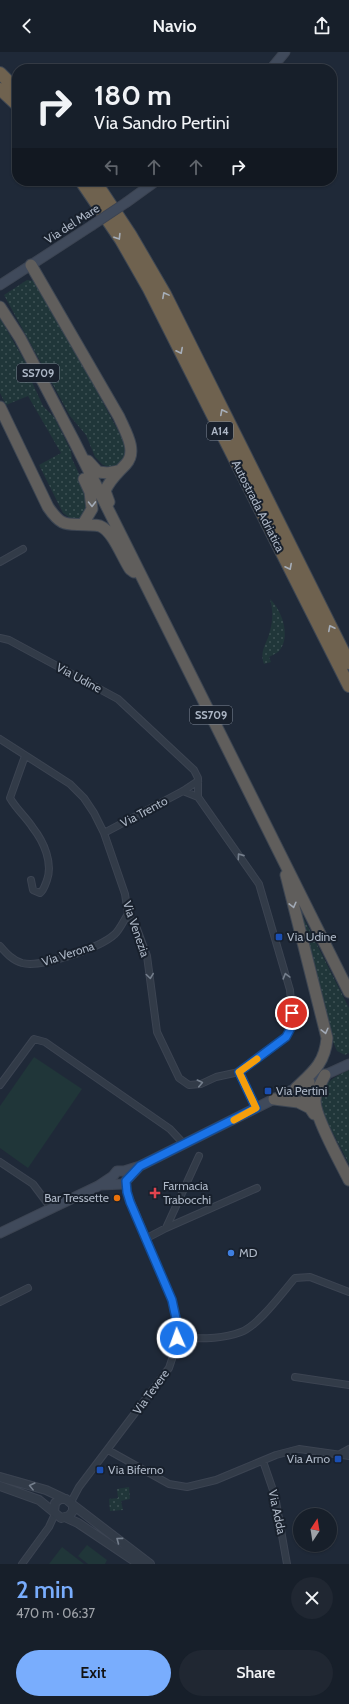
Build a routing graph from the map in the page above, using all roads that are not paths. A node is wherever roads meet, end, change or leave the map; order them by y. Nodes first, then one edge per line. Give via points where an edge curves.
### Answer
1 (285, 52) edge
2 (275, 64) edge
3 (0, 73) edge
4 (12, 85) edge
5 (0, 89) edge
6 (12, 100) edge
7 (84, 186) edge
8 (98, 186) edge
9 (149, 186) edge
10 (31, 265) junction
11 (1, 285) edge
12 (0, 307) edge
13 (0, 407) edge
14 (74, 441) junction
15 (118, 471) junction
16 (83, 524) junction
17 (119, 532) junction
18 (23, 550) dead end
19 (0, 562) edge
20 (141, 576) junction
21 (0, 638) edge
22 (349, 663) edge
23 (349, 686) edge
24 (0, 739) edge
25 (25, 756) junction
26 (198, 781) junction
27 (183, 791) junction
28 (198, 797) junction
29 (104, 833) junction
30 (281, 854) junction
31 (31, 880) dead end
32 (128, 914) junction
33 (0, 946) edge
34 (349, 992) edge
35 (349, 1064) edge
36 (239, 1072) junction
37 (325, 1075) junction
38 (310, 1082) junction
39 (0, 1085) edge
40 (296, 1088) junction
41 (274, 1099) junction
42 (256, 1108) junction
43 (310, 1108) junction
44 (323, 1127) junction
45 (184, 1144) junction
46 (198, 1156) dead end
47 (0, 1162) edge
48 (121, 1179) junction
49 (349, 1179) edge
50 (257, 1188) dead end
51 (51, 1208) junction
52 (166, 1228) junction
53 (0, 1233) edge
54 (147, 1238) junction
55 (28, 1288) dead end
56 (349, 1292) edge
57 (0, 1302) edge
58 (177, 1338) junction
59 (295, 1377) dead end
60 (349, 1385) edge
61 (349, 1449) edge
62 (108, 1450) junction
63 (340, 1454) junction
64 (349, 1456) edge
65 (263, 1461) junction
66 (0, 1477) edge
67 (0, 1486) edge
68 (68, 1501) junction
69 (59, 1515) junction
70 (22, 1564) edge
71 (139, 1564) edge
72 (150, 1564) edge
73 (287, 1564) edge

1 - 2 main road
3 - 4 highway
5 - 6 highway
7 -> 23 highway, Autostrada Adriatica / A14 via 121,240 149,289
22 -> 8 highway, Autostrada Adriatica / A14 via 165,294
9 - 10 main road, Via del Mare, bridge
10 - 11 main road, Via del Mare
10 - 15 highway via 109,399 129,439 132,452 128,463
12 - 14 highway, SS709 via 20,338
13 - 16 highway via 53,515 68,525
14 - 15 highway via 90,465 98,472
14 -> 16 highway via 74,458 92,501 92,509
14 - 17 highway, SS709
15 - 17 highway via 105,490 118,520
16 - 20 highway via 99,525 106,530 130,569
17 - 20 highway, SS709
18 - 19 street
20 - 30 highway, SS709
21 - 26 street, Via Udine via 9,640 118,699 194,770
24 - 25 street, Via Venezia
25 - 29 street, Via Venezia via 76,790 94,813
25 - 31 street via 10,798 34,828 46,852 50,871 40,893 33,890
26 - 27 street
26 - 28 street
27 - 28 street
27 - 29 street, Via Trento
36 -> 28 street via 286,1037 293,1024 290,990 259,884
29 - 32 street, Via Venezia via 125,894
30 - 34 highway, SS709
30 -> 40 highway via 327,1038 321,1062
32 - 33 street, Via Verona via 116,933 106,941 53,961 22,963 9,956
32 -> 36 street, Via Venezia via 137,929 147,956 157,1032 180,1078 189,1085 202,1084 216,1077
35 - 37 main road
36 - 42 street
37 - 38 main road
37 - 44 highway via 315,1101
38 - 40 main road
38 - 43 highway via 306,1090
39 - 45 street via 34,1038 45,1042 122,1094 170,1129
40 - 41 main road
41 - 42 main road
41 - 43 highway via 298,1102
42 - 45 main road
43 - 44 highway
44 - 49 highway
45 - 48 main road via 140,1166
46 - 52 street
47 - 51 street via 34,1184
48 - 51 main road via 98,1186
48 - 54 street, Via Tevere
50 - 52 street
51 - 53 main road
52 - 54 street
54 - 58 street, Via Tevere via 172,1300
55 - 57 street
56 - 58 street via 310,1277 295,1278 254,1324 242,1332 212,1338
58 - 62 street, Via Tevere via 169,1368
59 - 60 street
61 - 63 street
62 - 65 street via 169,1484 187,1487 216,1480
62 - 68 street, Via Tevere
63 - 64 street
63 - 65 street via 299,1449
65 - 73 street, Via Adda via 275,1496
68 -> 66 street via 46,1490
67 - 69 street via 40,1500
68 - 69 street via 55,1503
68 - 69 street via 72,1514
72 -> 68 street
69 - 70 street
69 - 71 street via 78,1523

